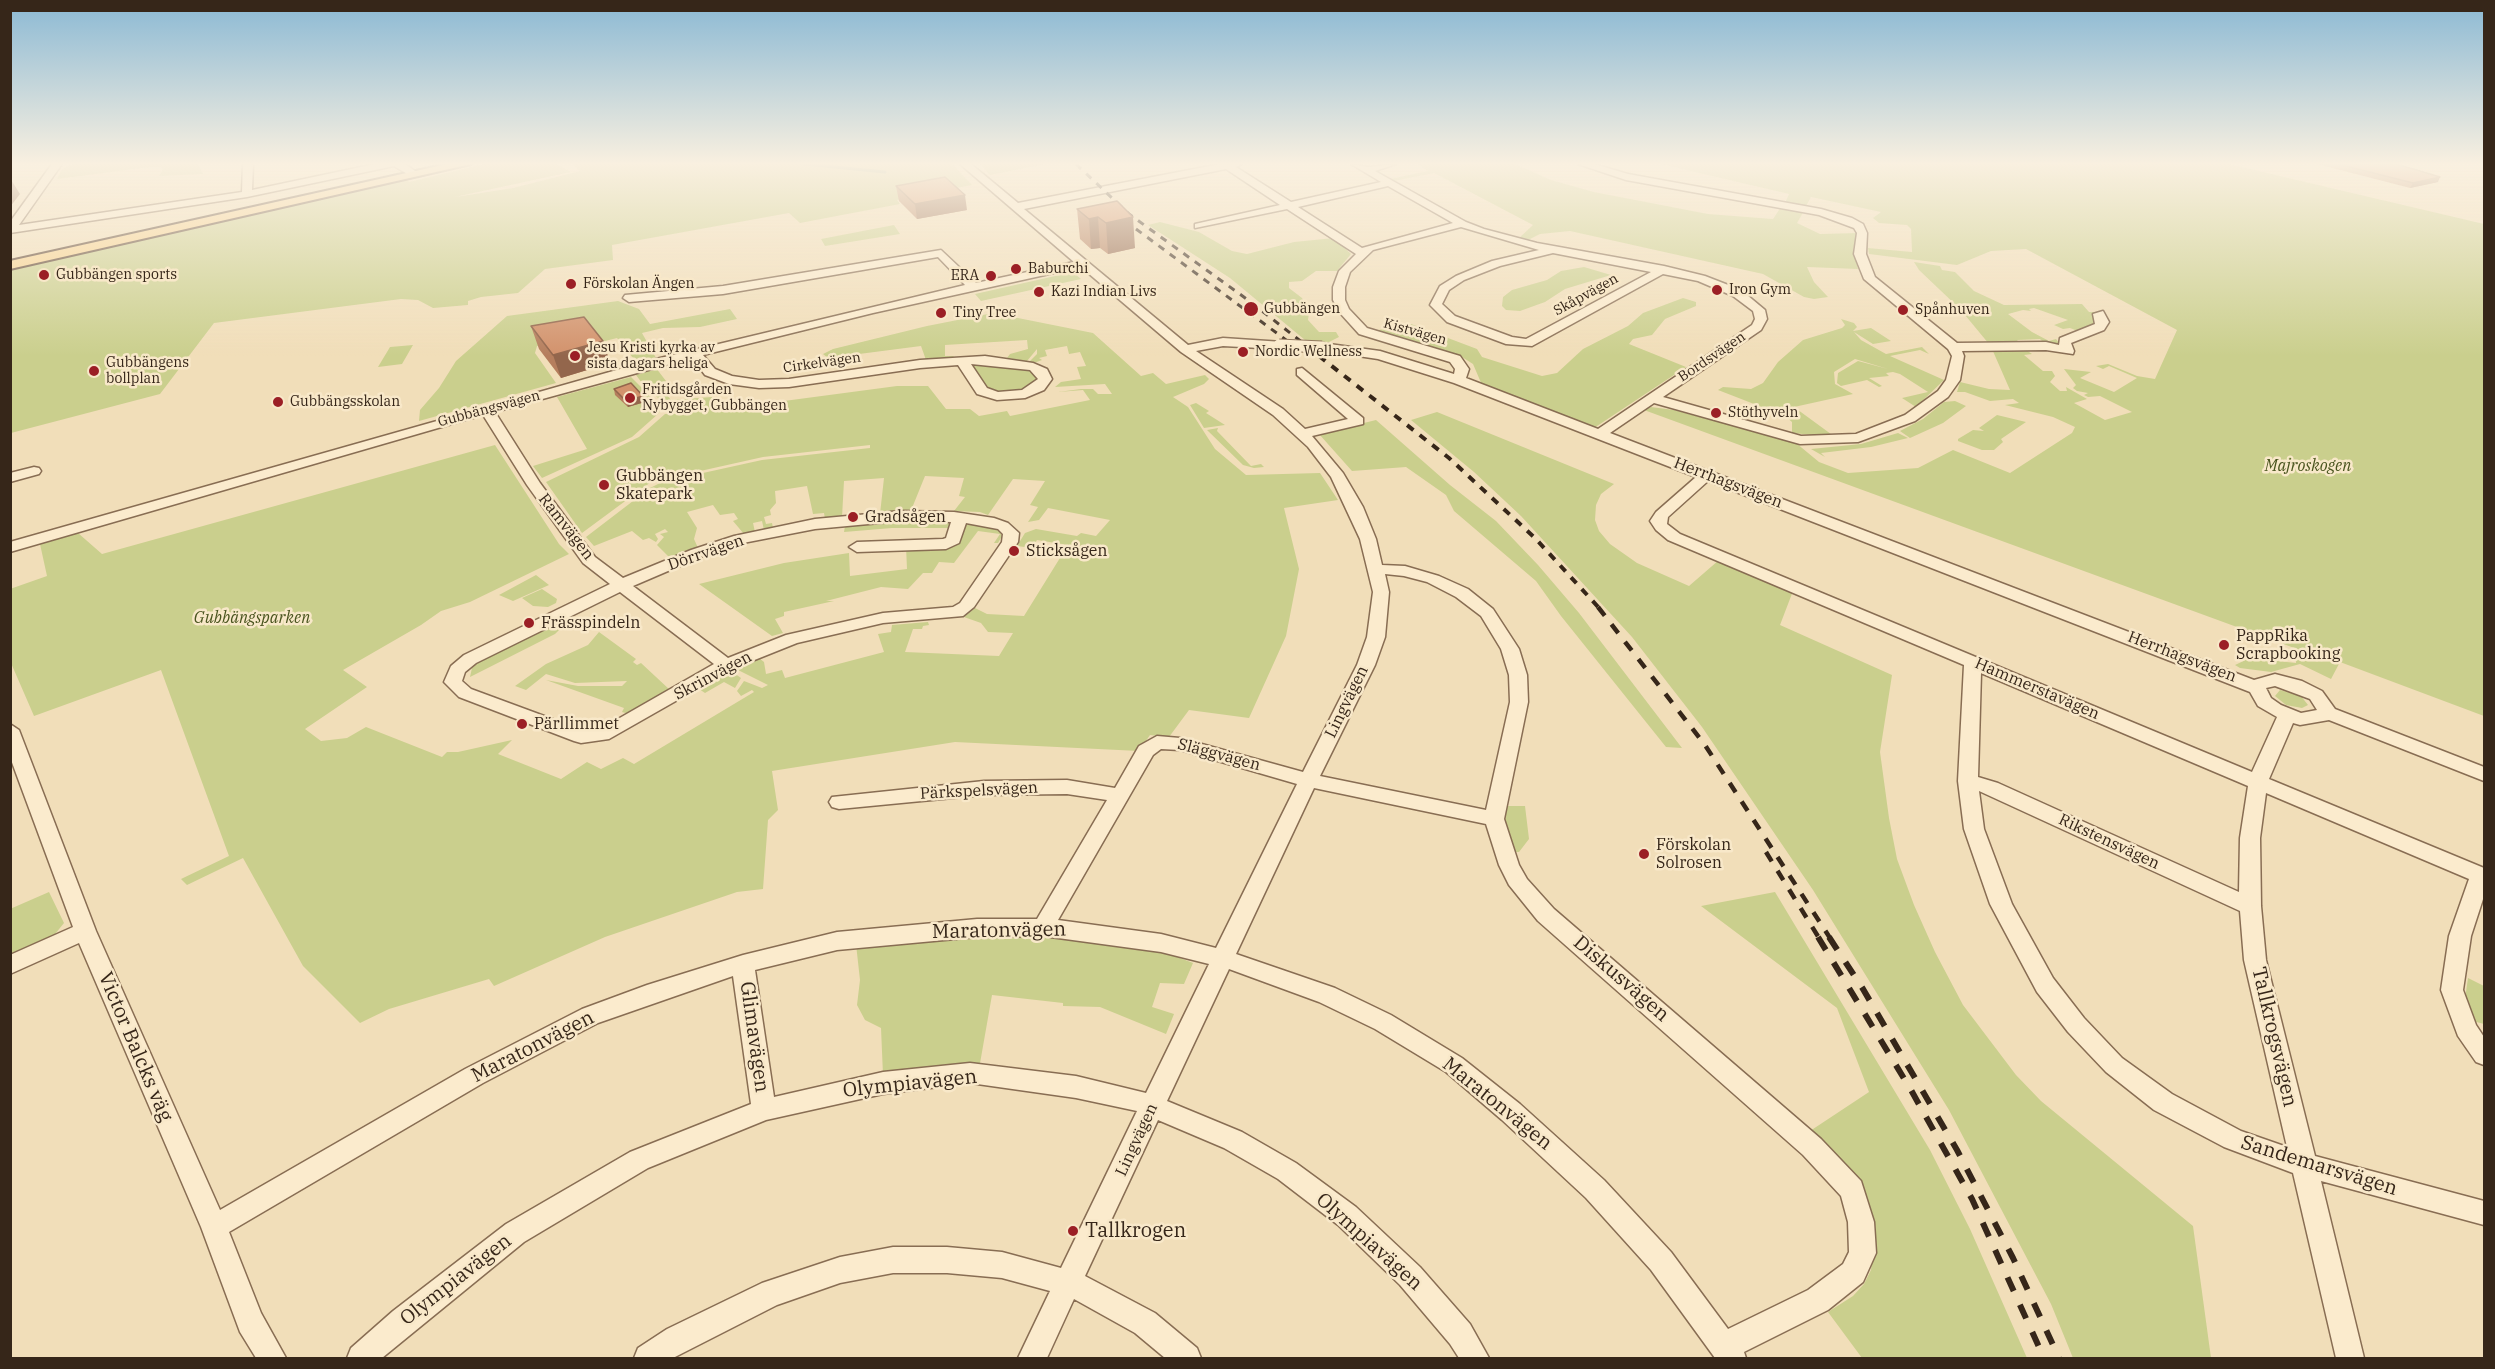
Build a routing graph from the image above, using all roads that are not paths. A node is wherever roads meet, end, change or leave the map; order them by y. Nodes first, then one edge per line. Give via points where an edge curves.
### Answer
1 (143, 228) edge
2 (177, 228) edge
3 (1041, 228) edge
4 (1323, 228) edge
5 (1447, 228) edge
6 (1476, 228) edge
7 (1860, 228) edge
8 (1553, 249) junction
9 (1362, 253) junction
10 (10, 259) edge
11 (1083, 263) junction
12 (10, 265) edge
13 (1664, 269) junction
14 (972, 286) junction
15 (629, 298) dead end
16 (2099, 314) dead end
17 (1954, 347) junction
18 (1185, 349) junction
19 (695, 354) junction
20 (962, 361) junction
21 (1302, 372) dead end
22 (1459, 380) junction
23 (1651, 399) junction
24 (487, 410) junction
25 (1303, 434) junction
26 (1600, 434) junction
27 (34, 471) dead end
28 (1707, 475) junction
29 (10, 478) edge
30 (960, 518) junction
31 (1011, 533) joint
32 (10, 547) edge
33 (857, 547) dead end
34 (1376, 569) junction
35 (621, 585) junction
36 (470, 659) joint
37 (1973, 663) junction
38 (726, 665) junction
39 (2257, 688) junction
40 (2326, 712) junction
41 (2287, 715) junction
42 (10, 730) edge
43 (2484, 774) edge
44 (1308, 780) junction
45 (1968, 781) junction
46 (2258, 781) junction
47 (1118, 795) junction
48 (839, 802) dead end
49 (1494, 819) junction
50 (2483, 876) edge
51 (2250, 906) junction
52 (1043, 927) junction
53 (85, 931) junction
54 (1225, 959) junction
55 (743, 964) junction
56 (10, 965) edge
57 (2484, 1055) edge
58 (1153, 1106) junction
59 (764, 1110) junction
60 (2304, 1165) junction
61 (2484, 1213) edge
62 (214, 1227) junction
63 (1069, 1284) junction
64 (1729, 1352) edge
65 (272, 1359) edge
66 (361, 1359) edge
67 (648, 1359) edge
68 (1032, 1359) edge
69 (1187, 1359) edge
70 (1475, 1359) edge
71 (2350, 1359) edge

1 - 10 main road
2 - 12 main road
3 - 11 street, Lingvägen
4 - 9 street
5 - 9 street, Kistvägen
6 - 8 street, Bordsvägen
7 - 17 street via 1860,255 1870,279
8 - 13 street, Bordsvägen
8 - 13 street, Skåpvägen via 1481,268 1443,288 1436,305 1451,319 1520,344 1535,340
9 - 22 street, Kistvägen via 1345,271 1339,287 1339,300 1350,318 1373,335 1455,359 1462,369
11 - 14 street, Gubbängsvägen
11 - 18 street, Lingvägen
13 - 23 street, Bordsvägen via 1701,278 1737,293 1755,305 1761,319 1756,327
14 - 15 street via 941,254 723,290
14 - 19 street, Gubbängsvägen
16 - 17 street via 2103,322 2100,327 2064,341 2068,351 2046,346
17 - 23 street via 1958,368 1943,394 1910,418 1858,438 1800,440
18 - 22 street, Herrhagsvägen, bridge via 1223,342 1322,346 1380,354
18 - 25 street, Lingvägen via 1278,412
19 - 20 street, Cirkelvägen via 710,372 729,380 759,384
19 - 24 street, Gubbängsvägen
20 - 20 street, Cirkelvägen via 982,392 997,396 1024,394 1046,379 1038,369 1025,365
21 - 25 street via 1358,421
22 - 26 street, Herrhagsvägen
23 - 26 street, Bordsvägen
24 - 32 street, Gubbängsvägen
24 - 35 street, Ramvägen via 572,539 589,560
25 - 34 street, Lingvägen via 1348,493
26 - 28 street, Herrhagsvägen
27 - 29 street
28 - 37 street, Hammerstavägen via 1661,515 1658,521 1667,533
28 - 39 street, Herrhagsvägen
30 - 31 street, Dörrvägen via 989,521
30 - 33 street via 953,540 946,544
30 - 35 street, Dörrvägen via 901,516 777,531 697,553
31 - 38 street, Skrinvägen via 1004,551 966,606 957,612 883,618 830,628
34 - 44 street, Lingvägen via 1381,592 1376,637 1354,691
34 - 49 street via 1434,579 1462,593 1487,613 1510,649 1518,675 1520,702
35 - 36 street, Dörrvägen
35 - 38 street, Ramvägen
36 - 38 street, Skrinvägen via 453,682 465,693 588,738 609,733
37 - 45 street, Sandemarsvägen
37 - 46 street, Hammerstavägen
39 - 40 street, Herrhagsvägen via 2275,680 2296,685 2322,701
39 - 41 street, Herrhagsvägen via 2264,702
40 - 41 street, Herrhagsvägen via 2312,719
40 - 43 street, Herrhagsvägen
41 - 46 street, Tallkrogsvägen
42 - 53 street, Victor Balcks väg
44 - 47 street, Släggvägen via 1180,744 1157,742 1146,751
44 - 49 street, Släggvägen
44 - 54 street, Lingvägen
45 - 51 street, Rikstensvägen
45 - 60 street, Sandemarsvägen via 1974,829 2001,904 2045,985 2076,1025 2114,1065 2163,1102 2233,1139
46 - 50 street, Hammerstavägen
46 - 51 street, Tallkrogsvägen via 2250,838
47 - 48 street, Pärkspelsvägen via 1067,787 984,788
47 - 52 street, Släggvägen
49 - 64 street, Diskusvägen via 1509,865 1520,885 1546,915 1812,1147 1852,1190 1861,1222 1863,1253 1853,1273 1818,1300
50 - 57 street via 2460,936 2452,990 2466,1029
51 - 60 street, Tallkrogsvägen via 2255,960
52 - 54 street, Maratonvägen via 1161,943
52 - 55 street, Maratonvägen via 977,928 837,941
53 - 56 street
53 - 62 street, Victor Balcks väg
54 - 58 street, Lingvägen
54 - 64 street, Maratonvägen via 1327,995 1383,1022 1454,1065 1512,1112 1595,1189 1661,1261
55 - 59 street, Glimavägen
55 - 62 street, Maratonvägen via 590,1016 474,1076
58 - 59 street, Olympiavägen via 1076,1087 970,1073 872,1085
58 - 63 street, Lingvägen
58 - 70 street, Olympiavägen via 1233,1140 1287,1171 1347,1216 1410,1276 1460,1334
59 - 66 street, Olympiavägen via 639,1160 514,1233
60 - 61 street, Sandemarsvägen
60 - 71 street, Tallkrogsvägen
62 - 65 street, Victor Balcks väg via 250,1322
63 - 67 street via 1002,1265 893,1260 850,1268 772,1293 677,1339
63 - 68 street, Lingvägen
63 - 69 street via 1090,1291 1145,1323

